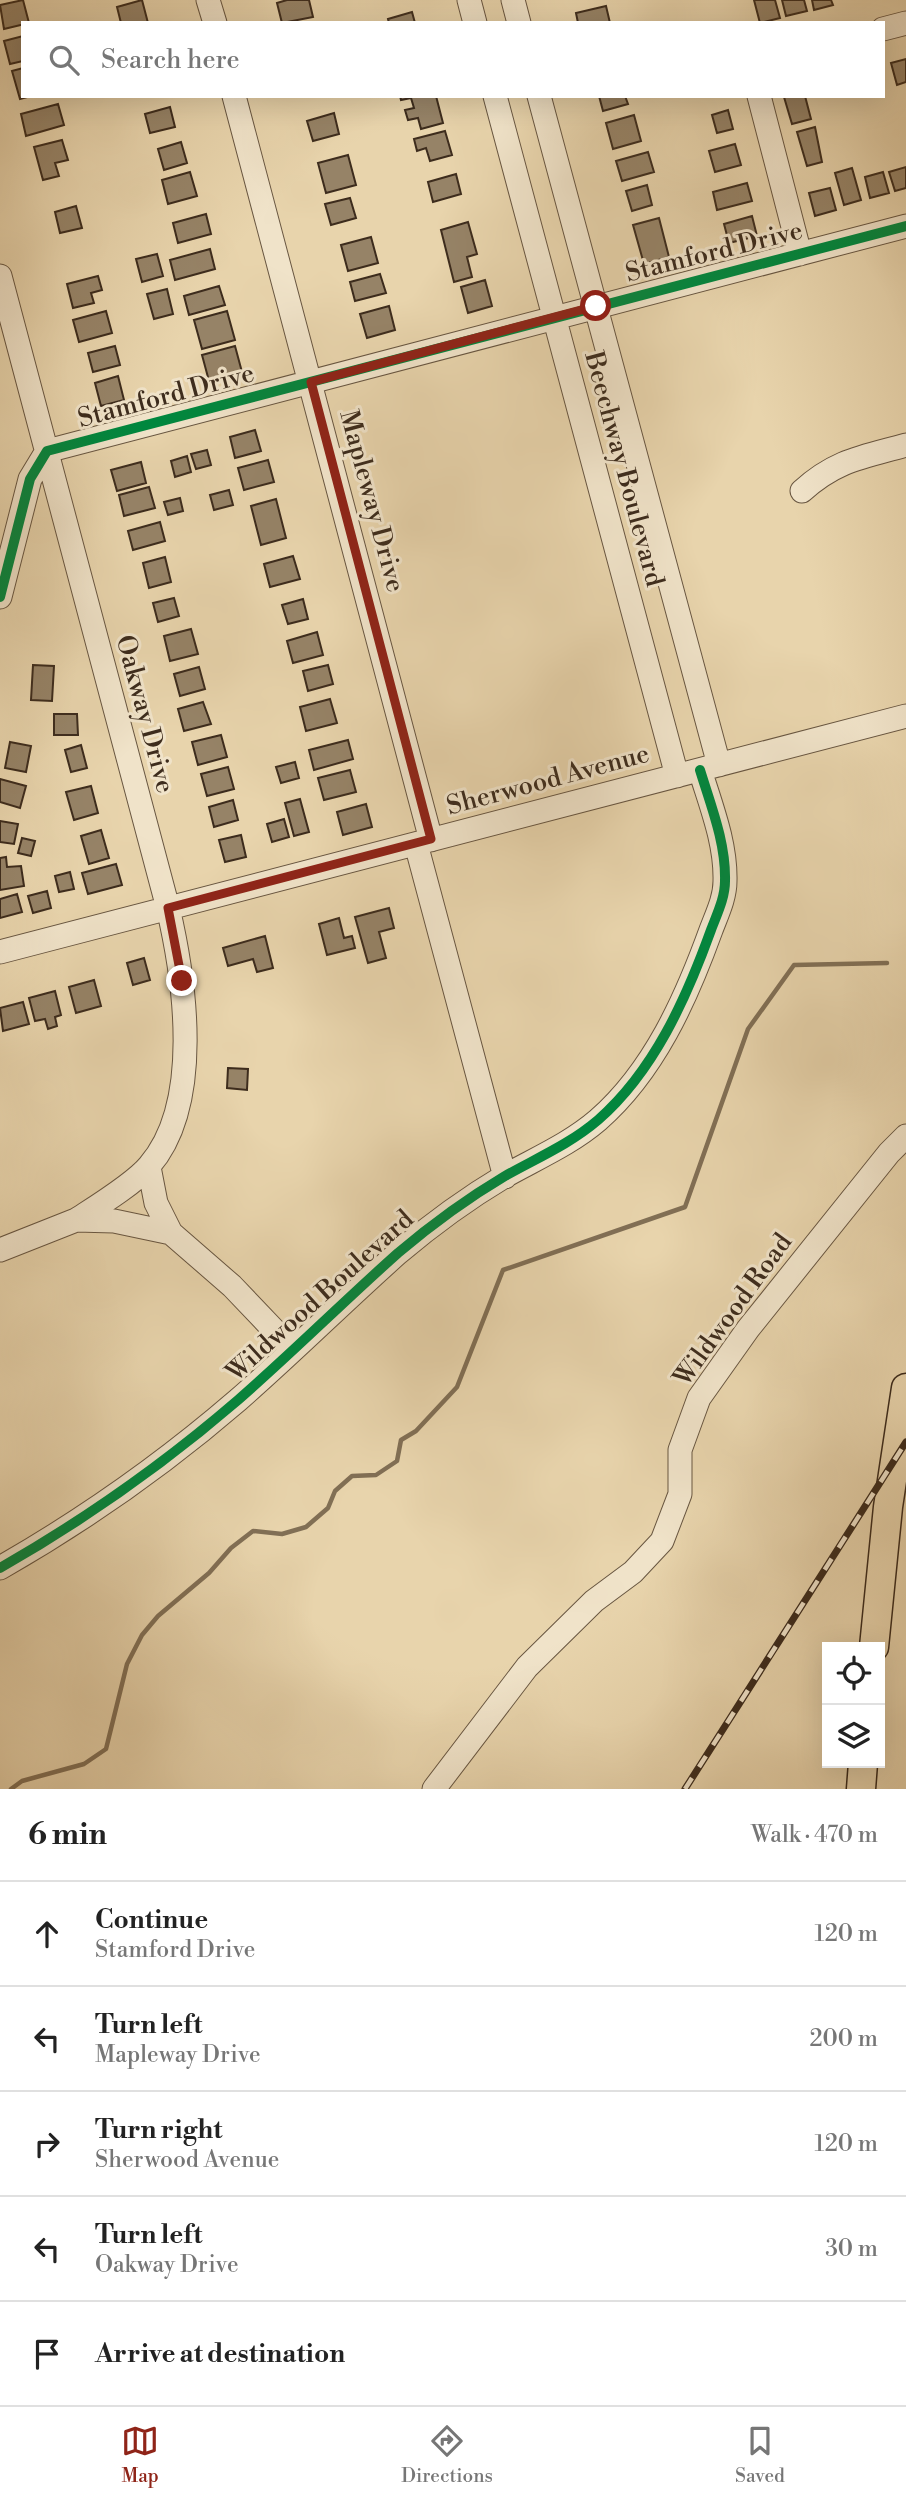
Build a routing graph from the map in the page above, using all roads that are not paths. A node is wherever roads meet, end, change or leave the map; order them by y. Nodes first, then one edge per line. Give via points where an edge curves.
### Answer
1 (208, 0) edge
2 (469, 0) edge
3 (513, 0) edge
4 (214, 21) edge
5 (474, 21) edge
6 (518, 21) edge
7 (906, 23) edge
8 (885, 28) edge
9 (235, 98) edge
10 (496, 98) edge
11 (540, 98) edge
12 (761, 98) edge
13 (906, 226) edge
14 (800, 254) junction
15 (0, 275) edge
16 (596, 306) junction
17 (554, 318) junction
18 (311, 382) junction
19 (906, 445) edge
20 (47, 451) junction
21 (802, 491) dead end
22 (0, 597) edge
23 (906, 716) edge
24 (699, 770) junction
25 (424, 842) junction
26 (168, 908) junction
27 (0, 952) edge
28 (906, 1136) edge
29 (149, 1167) junction
30 (505, 1177) junction
31 (76, 1220) junction
32 (171, 1233) junction
33 (0, 1250) edge
34 (293, 1350) junction
35 (906, 1388) edge
36 (0, 1568) edge
37 (874, 1642) edge
38 (862, 1768) edge
39 (434, 1789) edge
40 (860, 1789) edge

1 - 4 street
2 - 5 street
3 - 6 street
7 - 8 street
9 - 18 street, Mapleway Drive
10 - 17 street, Beechway Boulevard
11 - 16 street, Beechway Boulevard
12 - 14 street
13 - 14 street, Stamford Drive
14 - 16 street, Stamford Drive
15 - 20 street, Oakway Drive
16 - 17 street, Stamford Drive
16 - 24 street, Beechway Boulevard
17 - 18 street, Stamford Drive
17 - 24 street, Beechway Boulevard
18 - 20 street, Stamford Drive
18 - 25 street, Mapleway Drive
19 - 21 street via 828,469
20 - 22 street via 30,479
20 - 26 street, Oakway Drive
23 - 24 street, Sherwood Avenue
24 - 25 street, Sherwood Avenue
24 - 30 street, Wildwood Boulevard via 724,848 725,881 701,958 681,1003 653,1055 615,1103 570,1140
25 - 26 street, Sherwood Avenue
25 - 30 street, Mapleway Drive
26 - 27 street, Sherwood Avenue
26 - 29 street, Oakway Drive via 186,1013 185,1060 172,1124
28 - 39 street, Wildwood Road via 748,1329 699,1398 680,1450 680,1494 662,1541 527,1667
29 - 31 street
29 - 32 street via 156,1203
30 - 34 street, Wildwood Boulevard via 428,1228
31 - 32 street via 114,1221
31 - 33 street
32 - 34 street via 232,1286
34 - 36 street, Wildwood Boulevard via 169,1457 62,1533
35 - 37 main road
38 - 40 main road

